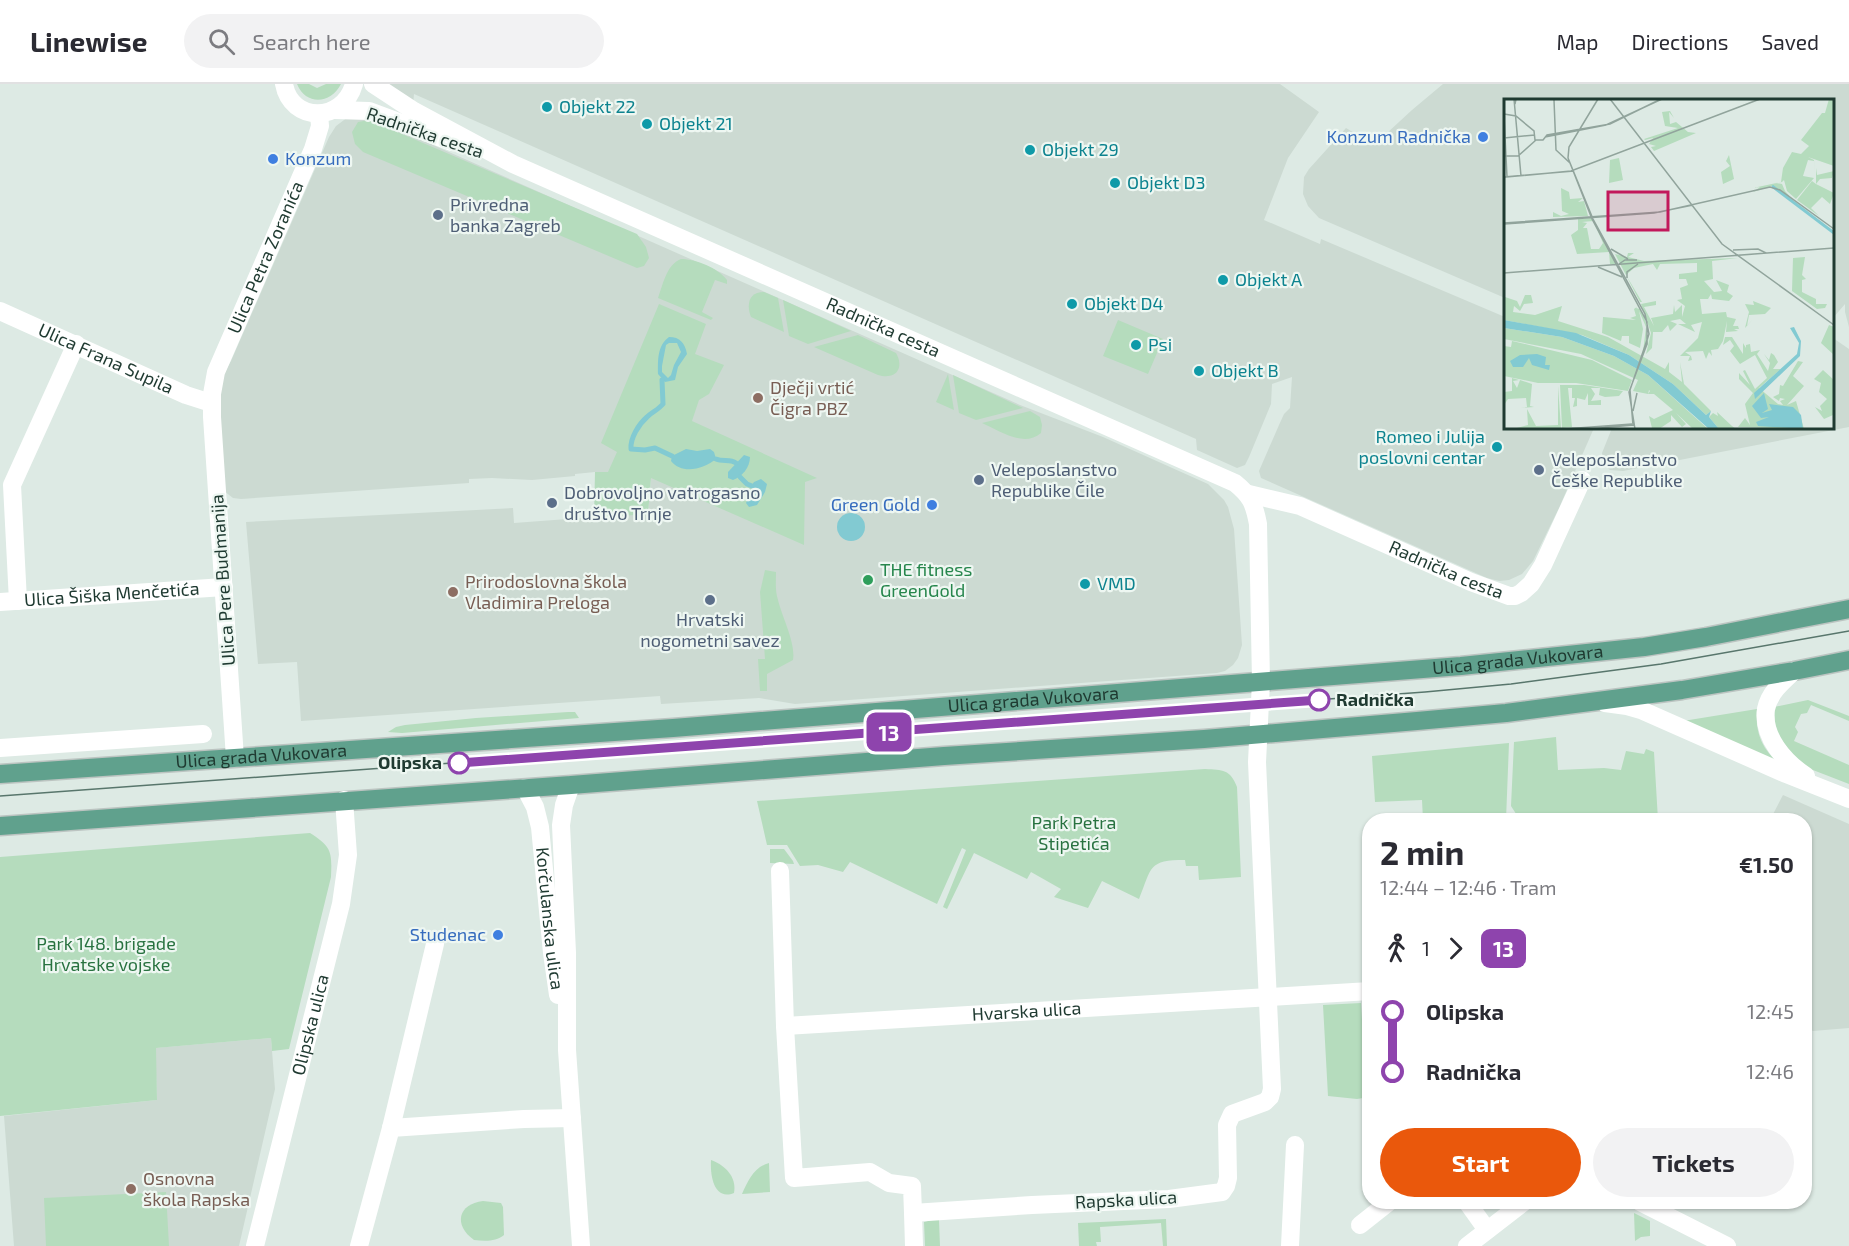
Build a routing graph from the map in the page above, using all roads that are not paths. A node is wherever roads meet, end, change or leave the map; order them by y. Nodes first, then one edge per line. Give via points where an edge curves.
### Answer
1 (354, 84) edge
2 (373, 84) edge
3 (284, 85) edge
4 (327, 112) junction
5 (513, 164) junction
6 (0, 311) edge
7 (76, 344) junction
8 (211, 403) junction
9 (1582, 480) dead end
10 (6, 483) edge
11 (1249, 494) junction
12 (224, 587) junction
13 (9, 602) edge
14 (1849, 609) edge
15 (1849, 660) edge
16 (1794, 671) junction
17 (1261, 682) junction
18 (1591, 702) junction
19 (203, 734) dead end
20 (1259, 734) junction
21 (0, 748) edge
22 (235, 758) junction
23 (0, 774) edge
24 (571, 785) junction
25 (525, 788) junction
26 (1828, 790) junction
27 (1849, 799) edge
28 (344, 800) junction
29 (0, 826) edge
30 (780, 871) dead end
31 (435, 944) dead end
32 (1362, 991) edge
33 (1268, 997) junction
34 (785, 1026) junction
35 (567, 1050) junction
36 (572, 1118) junction
37 (391, 1128) junction
38 (1295, 1145) dead end
39 (1380, 1209) edge
40 (1472, 1209) edge
41 (1515, 1209) edge
42 (1655, 1209) edge
43 (913, 1213) junction
44 (1360, 1225) dead end
45 (1487, 1230) junction
46 (255, 1246) edge
47 (359, 1246) edge
48 (581, 1246) edge
49 (914, 1246) edge
50 (1290, 1246) edge
51 (1467, 1246) edge
52 (1727, 1246) edge

1 - 4 street via 344,103
2 - 5 street, Radnička cesta via 414,111
3 - 4 street via 292,102 300,108
4 - 5 street, Radnička cesta via 369,111
4 - 8 street, Ulica Petra Zoranića via 216,372
5 - 11 street, Radnička cesta via 1209,471
6 - 7 street, Ulica Frana Supila
7 - 8 street, Ulica Frana Supila
7 - 10 street
8 - 12 street, Ulica Pere Budmanija
9 - 11 street, Radnička cesta via 1543,565 1531,584 1515,596 1300,506
10 - 13 street
11 - 17 street via 1258,524
12 - 13 street, Ulica Šiška Menčetića
12 - 22 street, Ulica Pere Budmanija
14 - 17 main road, Ulica grada Vukovara via 1624,649
15 - 16 main road
16 - 18 main road
16 - 26 street via 1769,702 1769,733 1790,764
17 - 20 street
17 - 22 main road, Ulica grada Vukovara
18 - 20 main road via 1417,722
18 - 26 street via 1641,710
19 - 21 street, Ulica grada Vukovara
20 - 24 main road
20 - 33 street
22 - 23 main road, Ulica grada Vukovara
24 - 25 main road
24 - 35 street, Korčulanska ulica via 561,825
25 - 28 main road
25 - 35 street, Korčulanska ulica via 540,827 552,953
26 - 27 street
28 - 29 main road
28 - 46 street, Olipska ulica via 348,855 341,904
30 - 34 street
31 - 37 street
32 - 33 street, Hvarska ulica
33 - 34 street, Hvarska ulica
33 - 43 street, Rapska ulica via 1272,1089 1265,1101 1229,1118 1228,1178 1222,1192 1161,1200
34 - 43 street via 794,1178 870,1172 889,1183 912,1186
35 - 36 street, Korčulanska ulica
36 - 37 street
36 - 48 street, Korčulanska ulica
37 - 47 street
38 - 50 street
39 - 44 street
40 - 45 street
41 - 45 street
42 - 52 street
43 - 49 street
45 - 51 street

